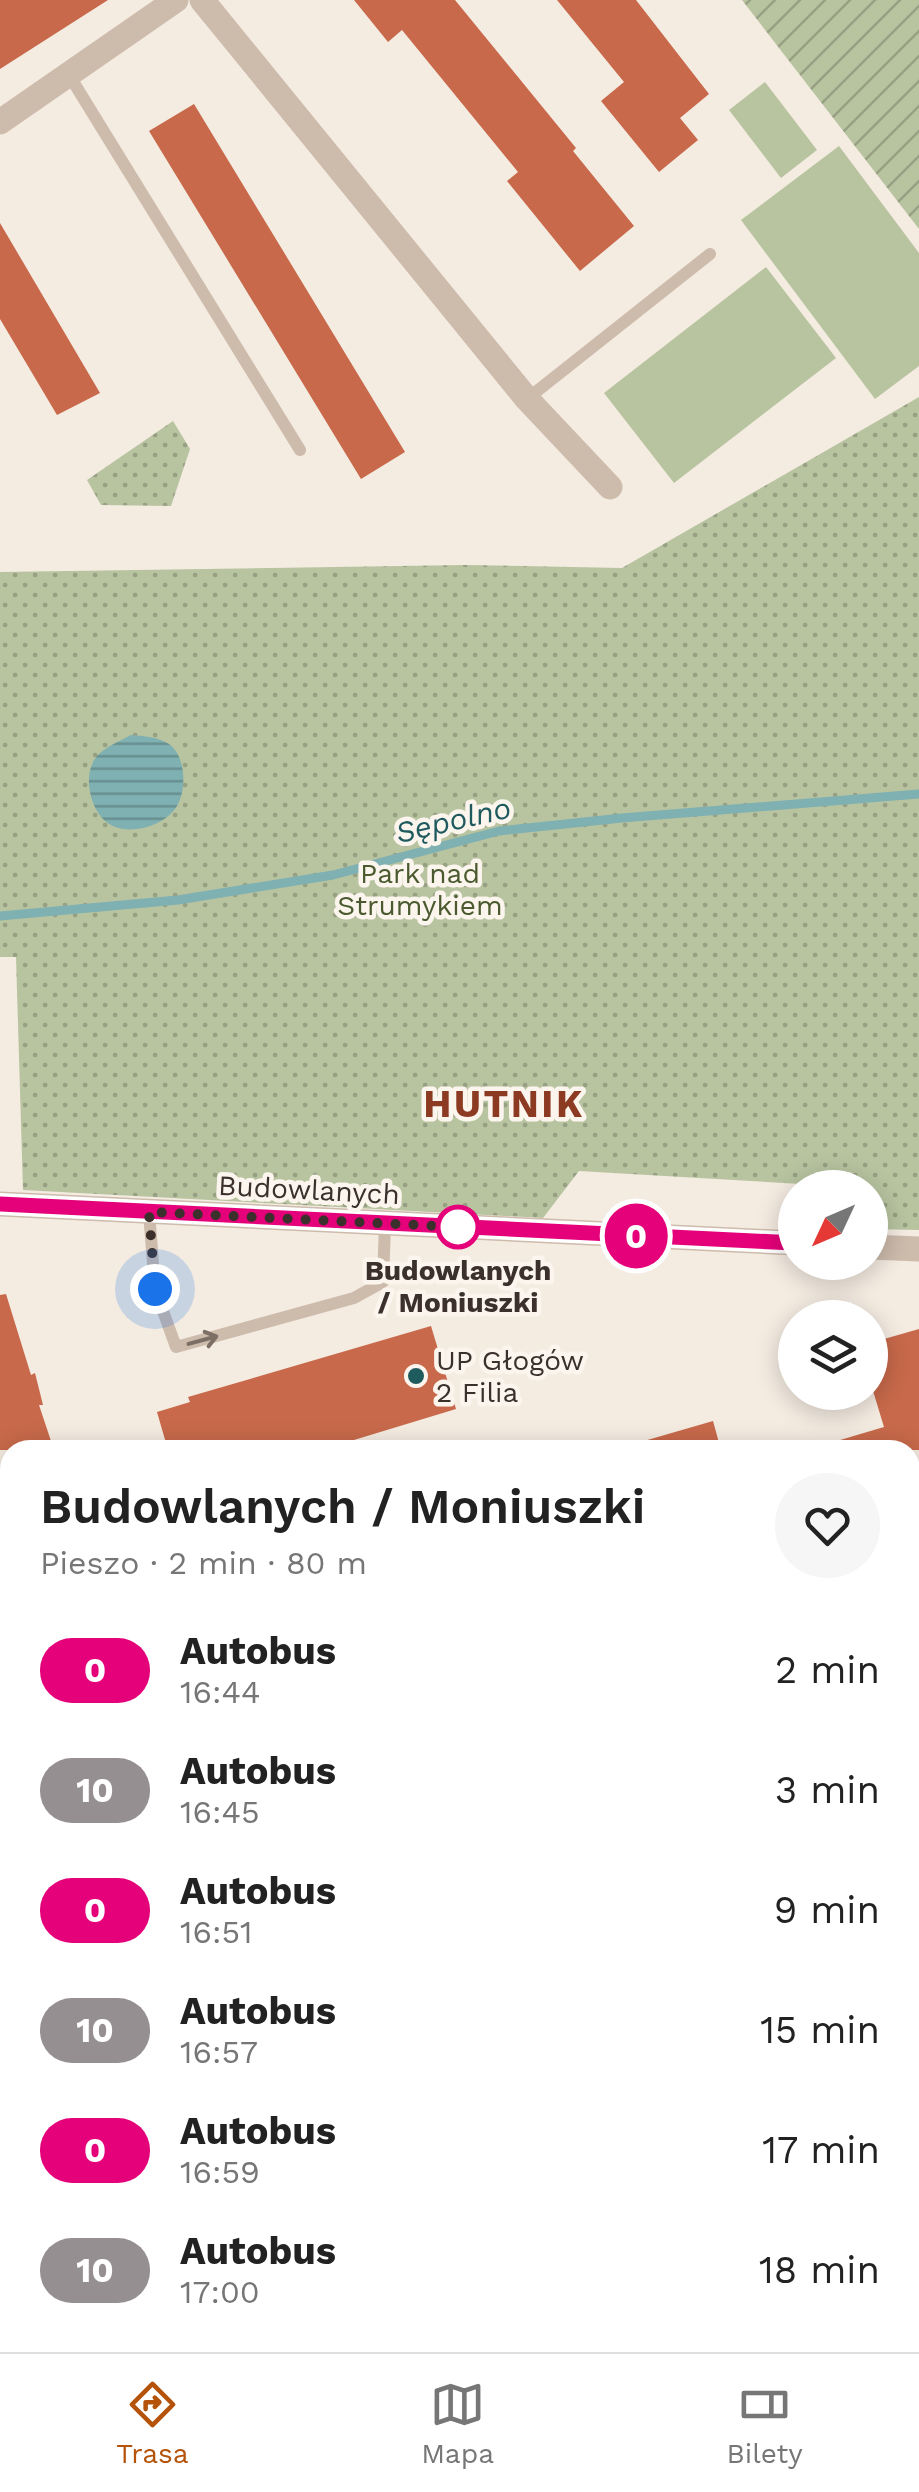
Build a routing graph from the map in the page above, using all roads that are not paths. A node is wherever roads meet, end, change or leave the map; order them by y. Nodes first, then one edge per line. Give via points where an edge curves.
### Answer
1 (176, 0) edge
2 (202, 0) edge
3 (69, 75) junction
4 (0, 122) edge
5 (710, 254) dead end
6 (527, 399) junction
7 (300, 450) dead end
8 (610, 486) dead end
9 (0, 1204) edge
10 (149, 1212) junction
11 (384, 1224) junction
12 (778, 1242) edge
13 (888, 1248) edge
14 (919, 1249) edge

1 - 3 street
2 - 6 street
3 - 4 street
3 - 7 lane
5 - 6 lane
6 - 8 street
9 - 10 street, Budowlanych
10 - 11 street, Budowlanych
10 -> 11 lane via 155,1289 176,1347 354,1298 382,1282
11 - 12 street, Budowlanych
13 - 14 street

